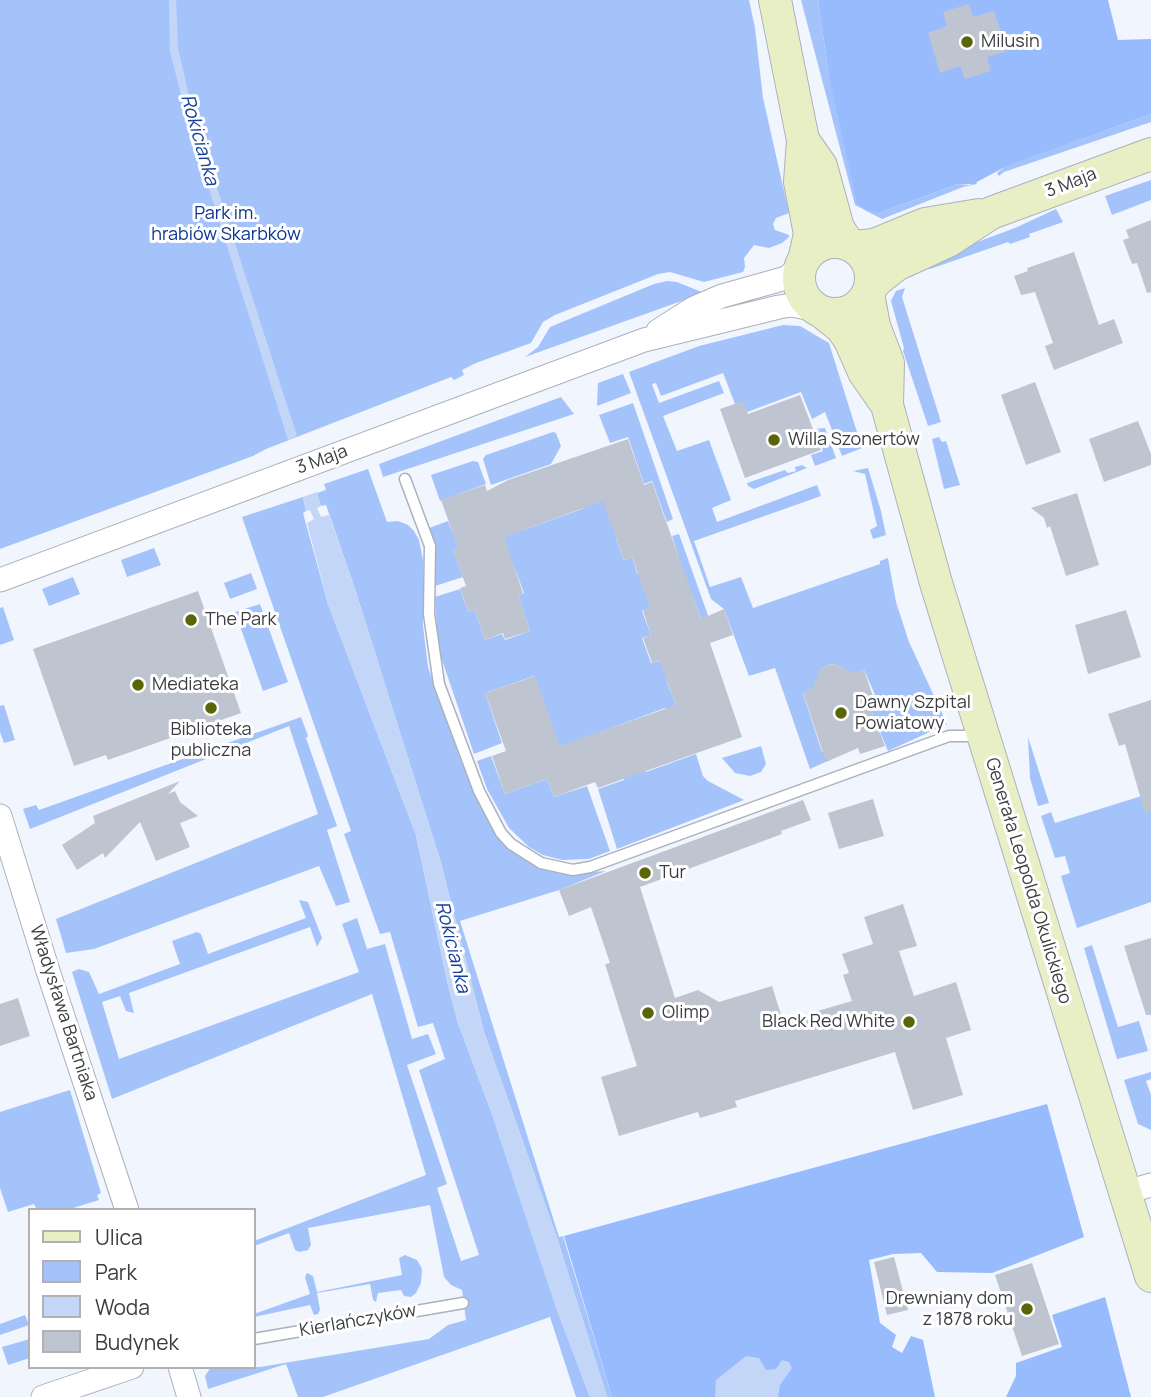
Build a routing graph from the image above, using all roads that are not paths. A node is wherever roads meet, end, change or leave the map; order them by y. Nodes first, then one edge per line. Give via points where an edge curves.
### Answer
1 (775, 0) edge
2 (803, 140) junction
3 (1151, 154) edge
4 (991, 214) junction
5 (851, 246) junction
6 (802, 263) junction
7 (869, 291) junction
8 (819, 311) junction
9 (645, 340) junction
10 (887, 405) junction
11 (405, 479) dead end
12 (0, 580) edge
13 (983, 736) junction
14 (0, 816) edge
15 (4, 848) edge
16 (1139, 1188) edge
17 (126, 1208) edge
18 (1151, 1276) edge
19 (463, 1303) dead end
20 (256, 1339) edge
21 (126, 1369) edge
22 (181, 1369) edge
23 (43, 1397) edge
24 (189, 1397) edge

1 - 2 street
2 - 5 street via 821,166 838,229
2 - 6 street via 800,182 810,234
3 - 4 street, 3 Maja
4 - 5 street, 3 Maja via 925,224 874,245
4 - 7 street, 3 Maja via 896,265
5 - 6 street via 824,244
5 - 7 street via 869,264
6 - 8 street via 800,287
6 - 9 street, 3 Maja via 786,278 694,308
7 - 8 street via 849,312
7 - 10 street, Generała Leopolda Okulickiego via 874,326 888,363
8 - 9 street, 3 Maja via 779,307
8 - 10 street, Generała Leopolda Okulickiego via 846,334
9 - 12 street, 3 Maja
10 - 13 street, Generała Leopolda Okulickiego
11 - 13 lane via 429,547 429,614 439,684 479,791 501,832 541,863 573,870 590,867 949,736
13 - 16 street, Generała Leopolda Okulickiego
14 - 15 street, Władysława Bartniaka
15 - 17 street, Władysława Bartniaka
16 - 18 street, Generała Leopolda Okulickiego
19 - 20 lane, Kierlańczyków
21 - 23 street
22 - 24 street

